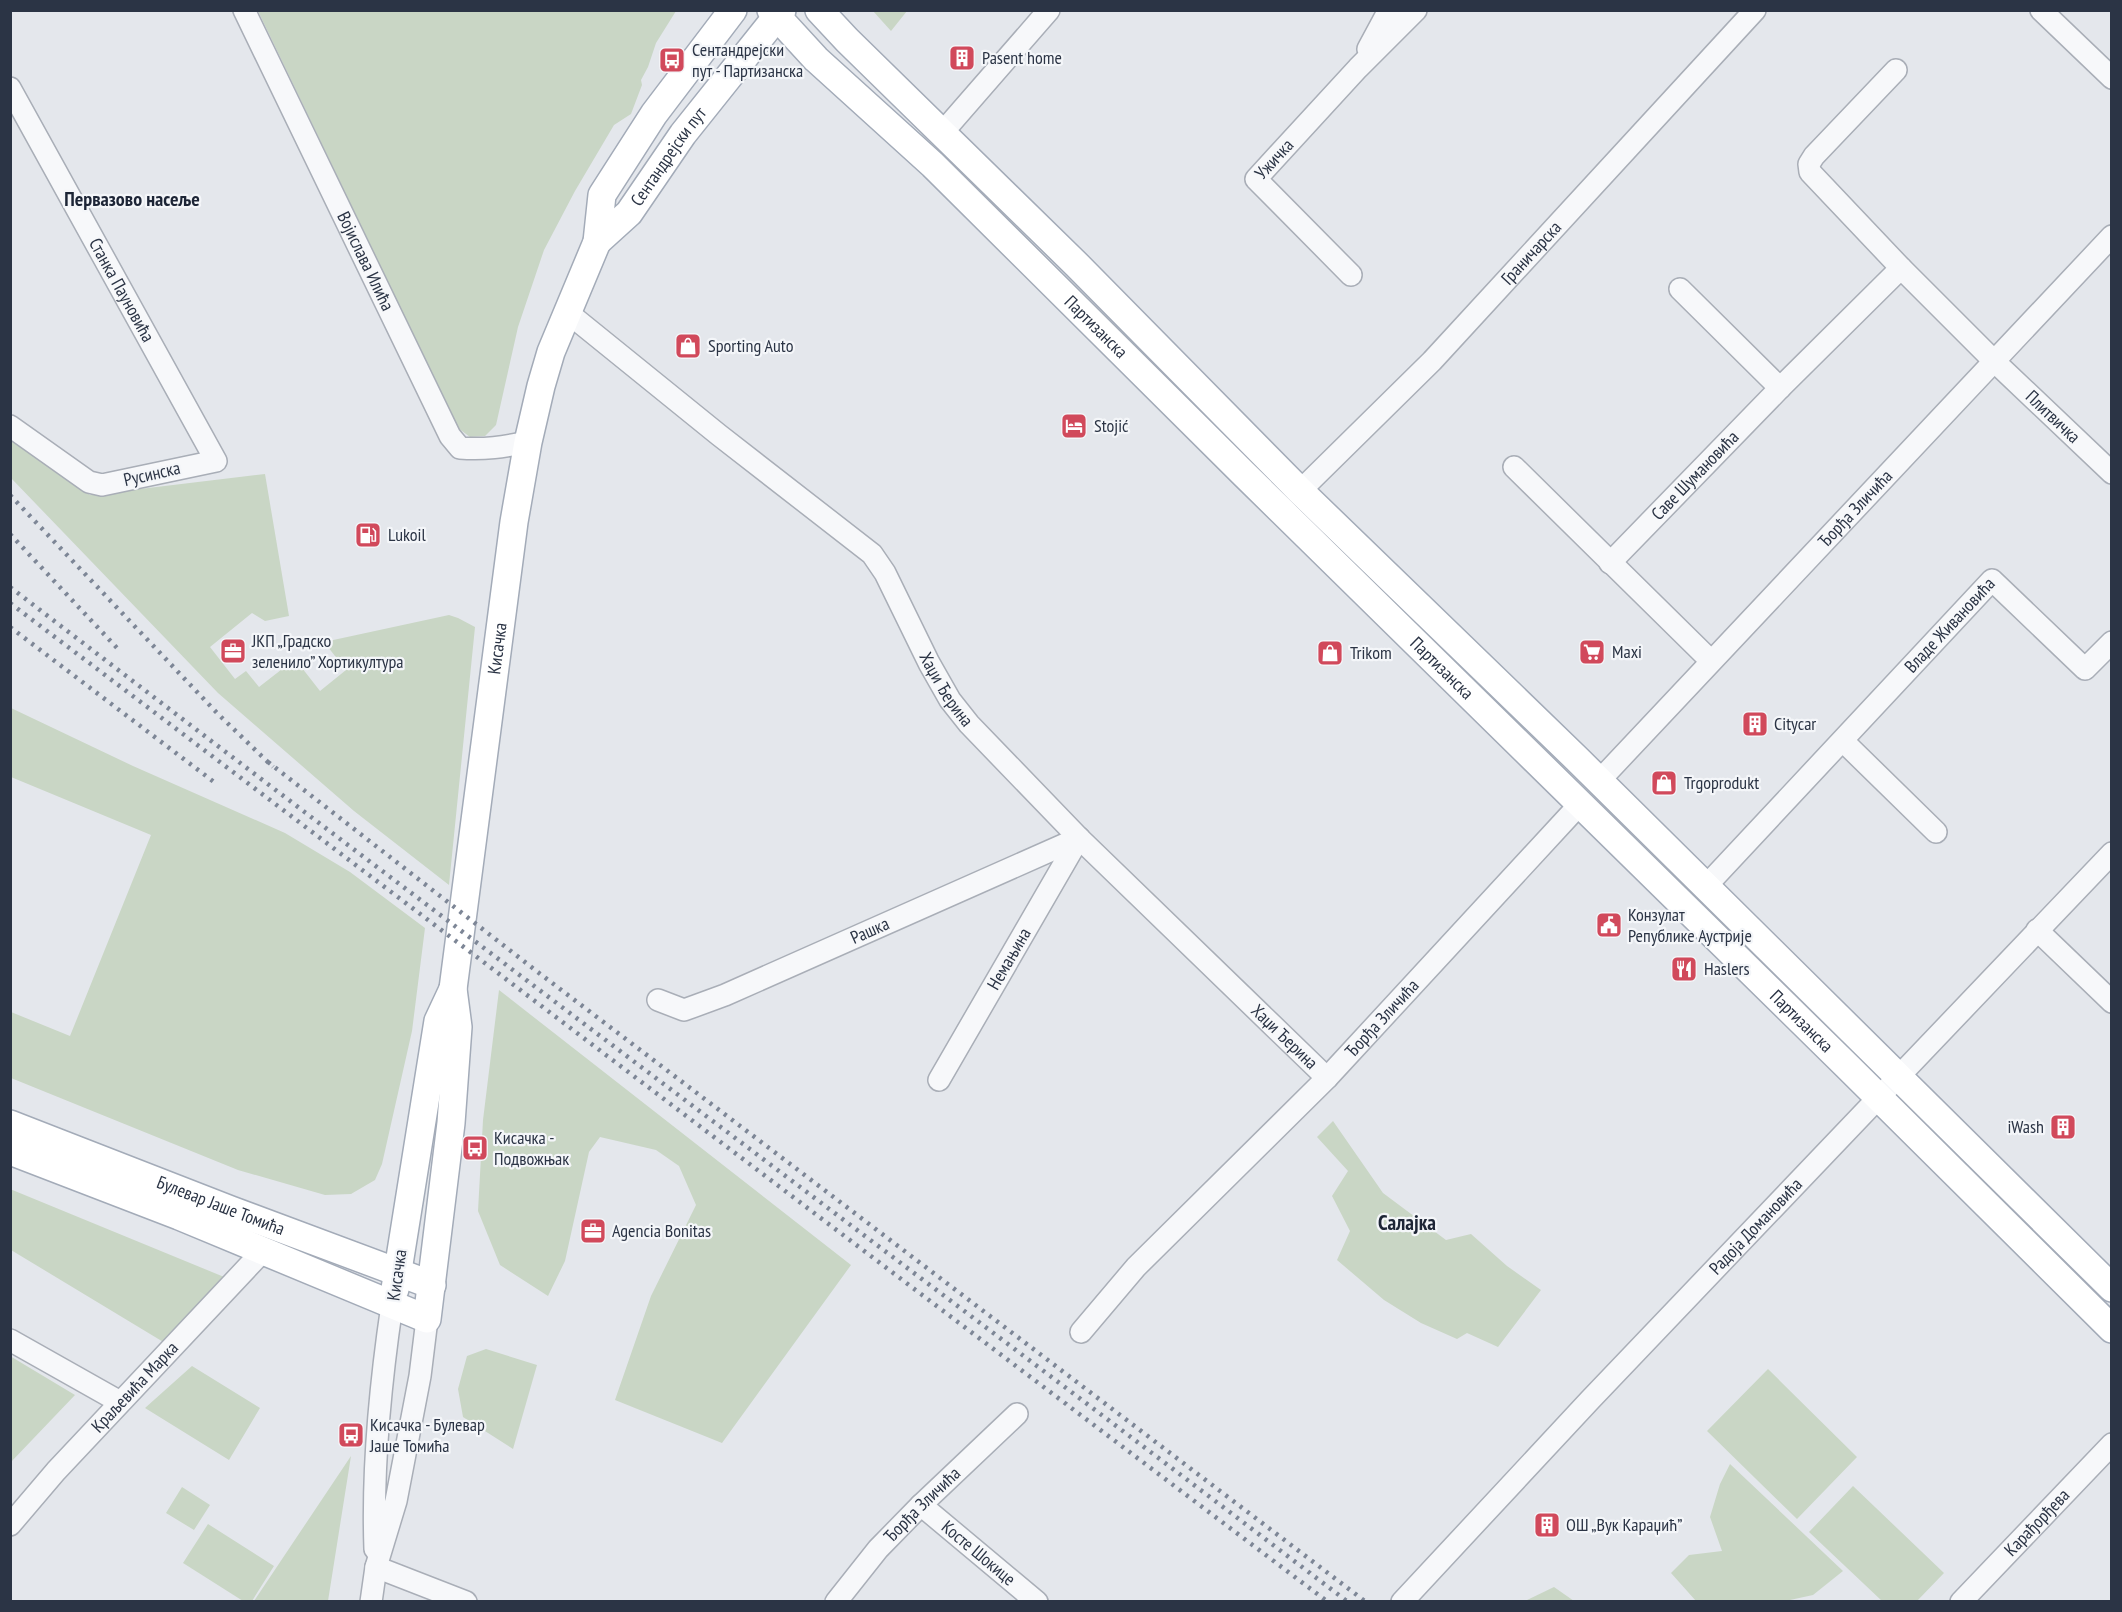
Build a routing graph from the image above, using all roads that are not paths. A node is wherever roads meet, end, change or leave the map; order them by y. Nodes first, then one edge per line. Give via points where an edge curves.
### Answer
1 (244, 10) edge
2 (733, 10) edge
3 (819, 10) edge
4 (1049, 10) edge
5 (1389, 10) edge
6 (1416, 10) edge
7 (1755, 10) edge
8 (2042, 10) edge
9 (776, 13) edge
10 (1358, 68) junction
11 (1896, 70) dead end
12 (2112, 78) edge
13 (10, 88) edge
14 (942, 133) junction
15 (2112, 236) edge
16 (597, 242) junction
17 (1902, 268) junction
18 (1351, 274) dead end
19 (1680, 288) dead end
20 (567, 312) junction
21 (1994, 361) junction
22 (1780, 388) junction
23 (10, 426) edge
24 (528, 442) junction
25 (216, 461) joint
26 (1514, 467) dead end
27 (2112, 473) edge
28 (1300, 491) junction
29 (1610, 563) junction
30 (2112, 642) edge
31 (1711, 661) junction
32 (1843, 741) junction
33 (1599, 781) junction
34 (1580, 804) junction
35 (1936, 832) dead end
36 (1079, 838) junction
37 (2112, 853) edge
38 (1706, 886) junction
39 (2037, 930) junction
40 (453, 989) junction
41 (658, 1000) dead end
42 (2112, 1002) edge
43 (1898, 1077) junction
44 (1326, 1078) junction
45 (939, 1080) dead end
46 (1879, 1097) junction
47 (10, 1124) edge
48 (10, 1151) edge
49 (262, 1252) junction
50 (397, 1271) junction
51 (432, 1285) junction
52 (2112, 1288) edge
53 (392, 1305) junction
54 (427, 1319) junction
55 (2112, 1329) edge
56 (1081, 1332) dead end
57 (10, 1340) edge
58 (120, 1402) junction
59 (1017, 1414) dead end
60 (2112, 1444) edge
61 (921, 1505) junction
62 (10, 1525) edge
63 (376, 1567) junction
64 (371, 1602) edge
65 (466, 1602) edge
66 (836, 1602) edge
67 (1037, 1602) edge
68 (1402, 1602) edge
69 (1961, 1602) edge

1 - 24 street, Војислава Илића via 450,436 460,448 497,449
2 - 16 main road, Сентандрејски пут via 654,114 602,195
3 - 14 main road, Партизанска
4 - 14 street
5 - 10 street, Ужичка
6 - 10 street, Ужичка
7 - 28 street, Граничарска via 1432,361
8 - 12 street
9 - 16 main road, Сентандрејски пут via 683,134 629,213
9 - 34 main road, Партизанска via 816,59 933,165
10 - 18 street, Ужичка via 1256,179
11 - 17 street via 1809,164 1810,172 1822,186
13 - 25 street, Станка Пауновића
14 - 28 main road, Партизанска
15 - 21 street, Ђорђа Зличића
16 - 20 main road, Сентандрејски пут
17 - 21 street
17 - 22 street, Саве Шумановића
19 - 22 street
20 - 24 main road, Кисачка via 550,352
20 - 36 street, Хаџи Ђерина via 872,554 950,700
21 - 27 street, Плитвичка
21 - 31 street, Ђорђа Зличића
22 - 29 street, Саве Шумановића
23 - 25 street, Русинска via 89,482 102,485
24 - 40 main road, Кисачка via 514,522
26 - 29 street
28 - 33 main road, Партизанска
29 - 31 street
30 - 32 street, Владе Живановића via 2085,669 1992,580
31 - 33 street, Ђорђа Зличића
32 - 35 street
32 - 38 street, Владе Живановића
33 - 38 main road, Партизанска
34 - 44 street, Ђорђа Зличића
34 - 46 main road, Партизанска
36 - 41 street, Рашка via 725,995 684,1010
36 - 44 street, Хаџи Ђерина
36 - 45 street, Немањина
37 - 39 street, Радоја Домановића
38 - 43 main road, Партизанска
39 - 42 street
39 - 43 street, Радоја Домановића
40 - 50 main road, Кисачка via 438,1021
40 - 51 main road, Кисачка via 458,1027
43 - 46 street, Радоја Домановића
43 - 52 main road, Партизанска
44 - 56 street, Ђорђа Зличића via 1136,1267
46 - 55 main road, Партизанска
46 - 68 street, Радоја Домановића
47 - 50 main road, Булевар Јаше Томића
48 - 49 main road, Булевар Јаше Томића
49 - 53 main road, Булевар Јаше Томића
49 - 58 street, Краљевића Марка
50 - 51 main road, Булевар Јаше Томића
50 - 53 main road, Кисачка
51 - 54 main road, Кисачка
53 - 54 main road, Булевар Јаше Томића
53 - 63 street, Кисачка via 376,1446
54 - 63 street, Кисачка via 396,1501
57 - 58 street
58 - 62 street, Краљевића Марка
59 - 61 street, Ђорђа Зличића
60 - 69 street, Карађорђева
61 - 66 street, Ђорђа Зличића via 878,1549
61 - 67 street, Косте Шокице
63 - 64 street, Кисачка
63 - 65 street

